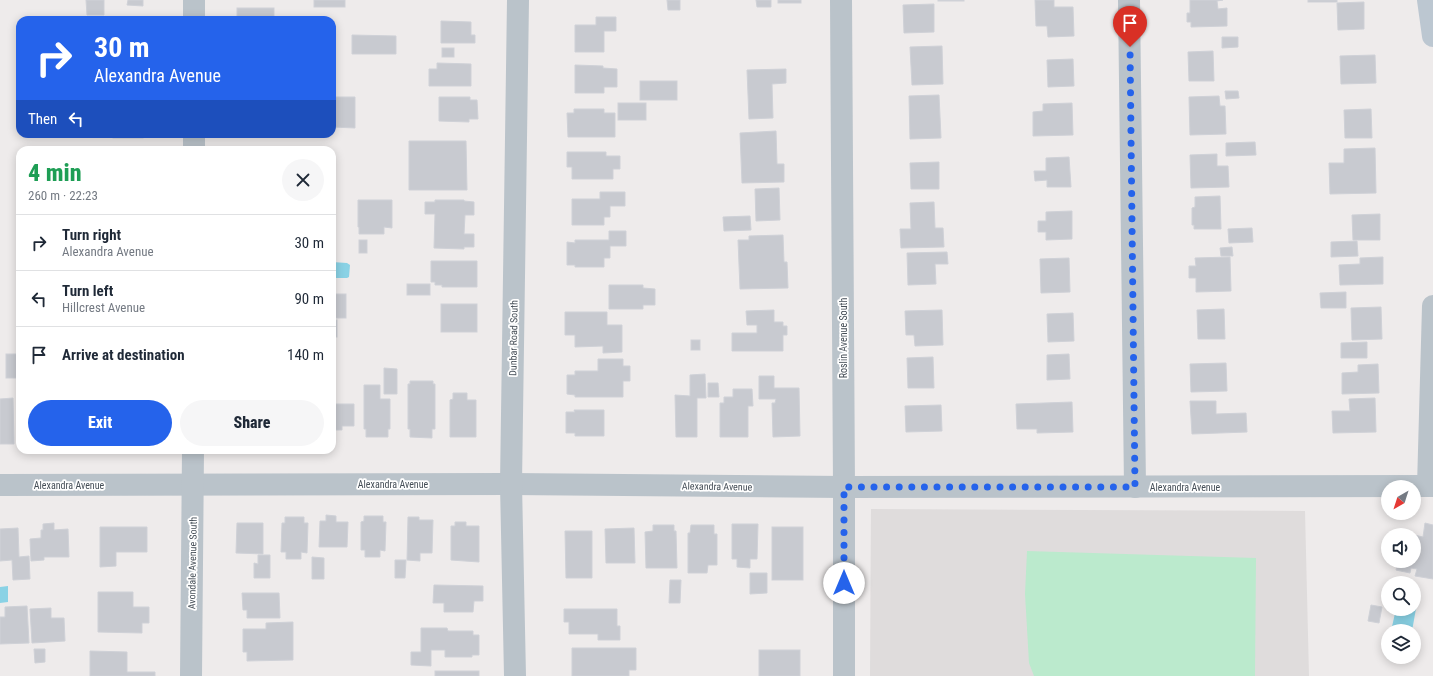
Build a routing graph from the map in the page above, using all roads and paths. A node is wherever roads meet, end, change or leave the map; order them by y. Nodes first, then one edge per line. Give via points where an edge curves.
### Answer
1 (194, 0) edge
2 (518, 0) edge
3 (841, 0) edge
4 (1129, 0) edge
5 (1428, 0) edge
6 (194, 16) edge
7 (1433, 36) edge
8 (1433, 306) edge
9 (193, 454) edge
10 (193, 484) junction
11 (511, 484) junction
12 (0, 485) edge
13 (1431, 486) edge
14 (844, 487) junction
15 (1135, 487) junction
16 (191, 676) edge
17 (515, 676) edge
18 (844, 676) edge

1 - 6 street
2 - 11 street, Dunbar Road South
3 - 14 street, Roslin Avenue South
4 - 15 street
5 - 7 main road
8 - 13 street
9 - 10 street, Avondale Avenue South
10 - 11 street, Alexandra Avenue
10 - 12 street, Alexandra Avenue
10 - 16 street, Avondale Avenue South
11 - 14 street, Alexandra Avenue
11 - 17 street, Dunbar Road South
13 - 15 street, Alexandra Avenue
14 - 15 street, Alexandra Avenue
14 - 18 street, Roslin Avenue South

